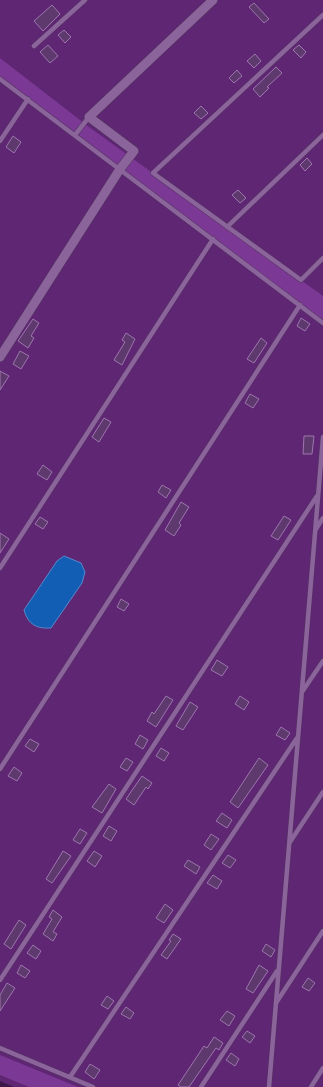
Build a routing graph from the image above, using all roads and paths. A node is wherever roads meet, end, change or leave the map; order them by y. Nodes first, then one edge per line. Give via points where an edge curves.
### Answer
1 (86, 0) edge
2 (213, 0) edge
3 (323, 15) edge
4 (34, 46) dead end
5 (0, 79) edge
6 (28, 100) junction
7 (89, 117) junction
8 (75, 135) junction
9 (323, 135) edge
10 (0, 141) edge
11 (120, 169) junction
12 (227, 227) junction
13 (214, 239) junction
14 (323, 258) edge
15 (300, 305) junction
16 (323, 322) edge
17 (0, 357) edge
18 (323, 437) edge
19 (318, 495) junction
20 (323, 518) edge
21 (315, 530) junction
22 (0, 568) edge
23 (323, 661) edge
24 (301, 694) junction
25 (298, 737) junction
26 (0, 769) edge
27 (323, 792) edge
28 (289, 843) junction
29 (323, 932) edge
30 (278, 970) junction
31 (0, 980) edge
32 (275, 1005) junction
33 (0, 1048) edge
34 (323, 1068) edge
35 (70, 1077) junction
36 (93, 1087) edge
37 (201, 1087) edge
38 (269, 1087) edge
39 (311, 1087) edge

1 - 4 lane
2 - 7 street
3 - 12 lane via 153,173
5 - 6 lane
6 - 8 lane
6 - 10 lane
7 - 8 lane
7 - 11 street via 134,151
8 - 11 lane
9 - 12 lane
11 - 13 lane
11 - 17 street
12 - 14 lane via 301,280
13 - 15 lane
13 - 22 lane
15 - 16 lane
15 - 26 lane
18 - 19 lane
19 - 21 lane
19 - 31 lane
20 - 21 lane
21 - 24 lane
23 - 24 lane
24 - 25 lane
25 - 28 lane
25 - 35 lane
27 - 28 lane
28 - 30 lane
29 - 32 lane
30 - 32 lane
30 - 37 lane
32 - 38 lane
33 - 35 lane
34 - 39 lane
35 - 36 lane

